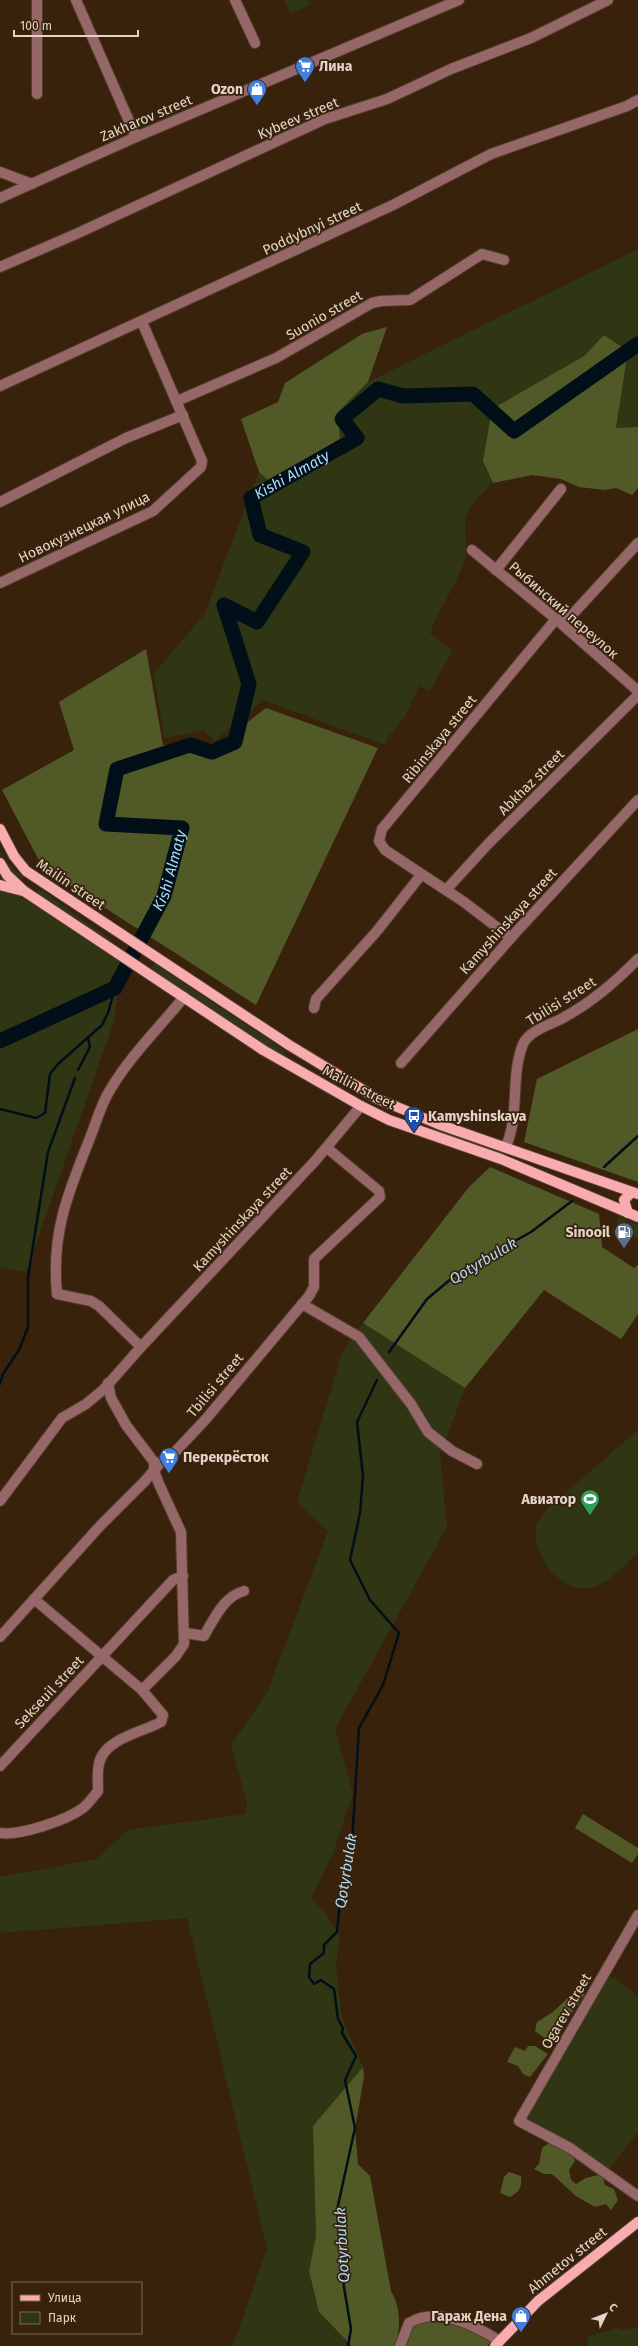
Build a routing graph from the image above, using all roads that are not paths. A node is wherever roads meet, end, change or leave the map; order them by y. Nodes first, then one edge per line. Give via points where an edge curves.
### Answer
1 (37, 0) edge
2 (76, 0) edge
3 (235, 0) edge
4 (459, 0) edge
5 (608, 0) edge
6 (446, 3) edge
7 (254, 43) dead end
8 (37, 94) dead end
9 (638, 100) edge
10 (136, 137) junction
11 (0, 172) edge
12 (32, 184) junction
13 (0, 198) edge
14 (504, 260) dead end
15 (0, 267) edge
16 (142, 322) junction
17 (0, 386) edge
18 (177, 401) junction
19 (183, 415) junction
20 (561, 488) dead end
21 (0, 502) edge
22 (638, 543) edge
23 (472, 550) dead end
24 (496, 570) junction
25 (0, 583) edge
26 (556, 619) junction
27 (638, 691) edge
28 (638, 695) edge
29 (638, 800) edge
30 (0, 829) edge
31 (0, 863) edge
32 (421, 875) junction
33 (0, 886) edge
34 (446, 890) junction
35 (24, 891) junction
36 (510, 938) junction
37 (638, 959) edge
38 (184, 997) junction
39 (314, 1008) dead end
40 (401, 1063) dead end
41 (361, 1106) junction
42 (506, 1146) junction
43 (327, 1148) junction
44 (635, 1193) edge
45 (628, 1213) junction
46 (638, 1217) edge
47 (302, 1304) junction
48 (141, 1347) junction
49 (108, 1383) junction
50 (477, 1464) dead end
51 (154, 1471) junction
52 (0, 1501) edge
53 (183, 1576) junction
54 (244, 1591) dead end
55 (34, 1599) junction
56 (186, 1633) junction
57 (0, 1637) edge
58 (103, 1655) junction
59 (142, 1690) junction
60 (0, 1766) edge
61 (0, 1833) edge
62 (638, 1915) edge
63 (638, 2196) edge
64 (638, 2222) edge
65 (497, 2343) edge
66 (400, 2346) edge

1 - 8 street
2 - 10 street
3 - 7 street
4 - 6 street, Zakharov street
5 - 15 street, Kybeev street via 531,38 451,69 386,99 325,119
6 - 10 street, Zakharov street
9 - 16 street, Poddybnyi street via 491,154 393,205
10 - 12 street, Zakharov street
11 - 12 street
12 - 13 street, Zakharov street
14 - 18 street, Suonio street via 482,254 410,300 372,303 276,358
16 - 17 street, Poddybnyi street
16 - 18 street, Новокузнецкая улица
18 - 19 street, Новокузнецкая улица
19 - 21 street via 126,438
19 - 25 street, Новокузнецкая улица via 202,461 198,472 153,511
20 - 24 street
22 - 26 street via 571,616 564,620
23 - 24 street, Рыбинский переулок
24 - 26 street, Рыбинский переулок
26 - 27 street, Рыбинский переулок
26 - 32 street, Ribinskaya street via 382,829 379,841 385,850
28 - 34 street, Abkhaz street via 488,844
29 - 36 street, Kamyshinskaya street
30 - 42 main road, Mailin street via 14,856 26,871 288,1045 378,1098 438,1124
31 - 35 main road via 7,876
32 - 34 street, Ribinskaya street
32 - 39 street via 377,931 316,999
33 - 35 main road
34 - 36 street, Ribinskaya street
35 - 38 main road, Mailin street
36 - 40 street, Kamyshinskaya street
37 - 42 street, Tbilisi street via 598,996 533,1033 524,1043 513,1098 512,1133
38 - 41 main road, Mailin street via 263,1050
38 - 48 street via 135,1054 109,1091 60,1219 56,1249 57,1294 91,1301 99,1306
41 - 43 street, Kamyshinskaya street
41 - 45 main road, Mailin street via 389,1120 501,1159
42 - 44 main road, Mailin street
43 - 47 street, Tbilisi street via 379,1191 380,1197 314,1259 314,1288
43 - 48 street, Kamyshinskaya street
44 - 45 main road via 624,1200
45 - 46 main road, Mailin street
47 - 50 street via 359,1337 411,1404 428,1432 452,1451
47 - 51 street, Tbilisi street via 206,1419
48 - 49 street, Kamyshinskaya street
49 - 51 street via 111,1398 126,1424 154,1462
49 - 52 street, Kamyshinskaya street via 86,1404 62,1418
51 - 53 street via 181,1532
51 - 55 street, Tbilisi street
53 - 56 street
53 - 58 street, Sekseuil street via 173,1580
54 - 56 street via 236,1593 222,1606 204,1636
55 - 57 street, Tbilisi street
55 - 58 street, Sekseuil street
56 - 59 street via 184,1644 176,1656
58 - 59 street, Sekseuil street
58 - 60 street, Sekseuil street
59 - 61 street, Sekseuil street via 163,1715 161,1722 119,1740 103,1754 99,1763 98,1792 92,1799 82,1808 52,1822 13,1834
62 - 63 street, Ogarev street via 519,2121 570,2148
64 - 65 main road, Ahmetov street via 538,2301
65 - 66 street via 473,2324 460,2320 421,2318 409,2322

